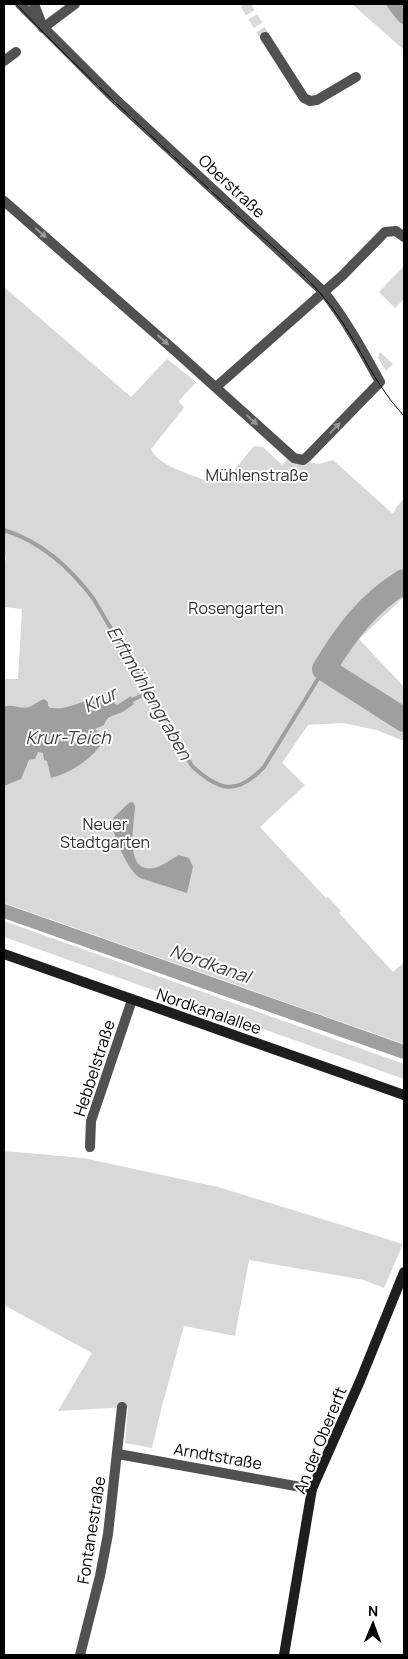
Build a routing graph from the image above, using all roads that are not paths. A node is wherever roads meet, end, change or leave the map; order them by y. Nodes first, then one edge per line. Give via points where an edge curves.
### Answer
1 (20, 4) edge
2 (34, 4) edge
3 (75, 4) edge
4 (43, 28) junction
5 (266, 37) tunnel mouth
6 (16, 52) dead end
7 (4, 62) edge
8 (356, 77) dead end
9 (4, 201) edge
10 (404, 237) edge
11 (324, 292) junction
12 (216, 387) junction
13 (4, 954) edge
14 (132, 1000) junction
15 (404, 1095) edge
16 (90, 1147) dead end
17 (404, 1272) edge
18 (122, 1407) dead end
19 (118, 1454) junction
20 (312, 1489) junction
21 (80, 1655) edge
22 (284, 1655) edge

1 - 4 street, Oberstraße
2 - 4 street, Oberstraße
3 - 4 street
4 - 11 street, Oberstraße
5 - 8 street via 304,98 310,101
6 - 7 street
9 -> 12 street
10 - 11 street via 396,231 385,232
11 - 12 street
12 -> 11 street, Oberstraße via 294,458 303,460 307,457 380,382 340,312
13 - 14 main road, Nordkanalallee
14 - 15 main road, Nordkanalallee
14 - 16 street, Hebbelstraße via 91,1121
17 - 20 main road, An der Obererft
18 - 19 street, Fontanestraße
19 - 20 street, Arndtstraße
19 - 21 street, Fontanestraße via 102,1568
20 - 22 main road, An der Obererft

